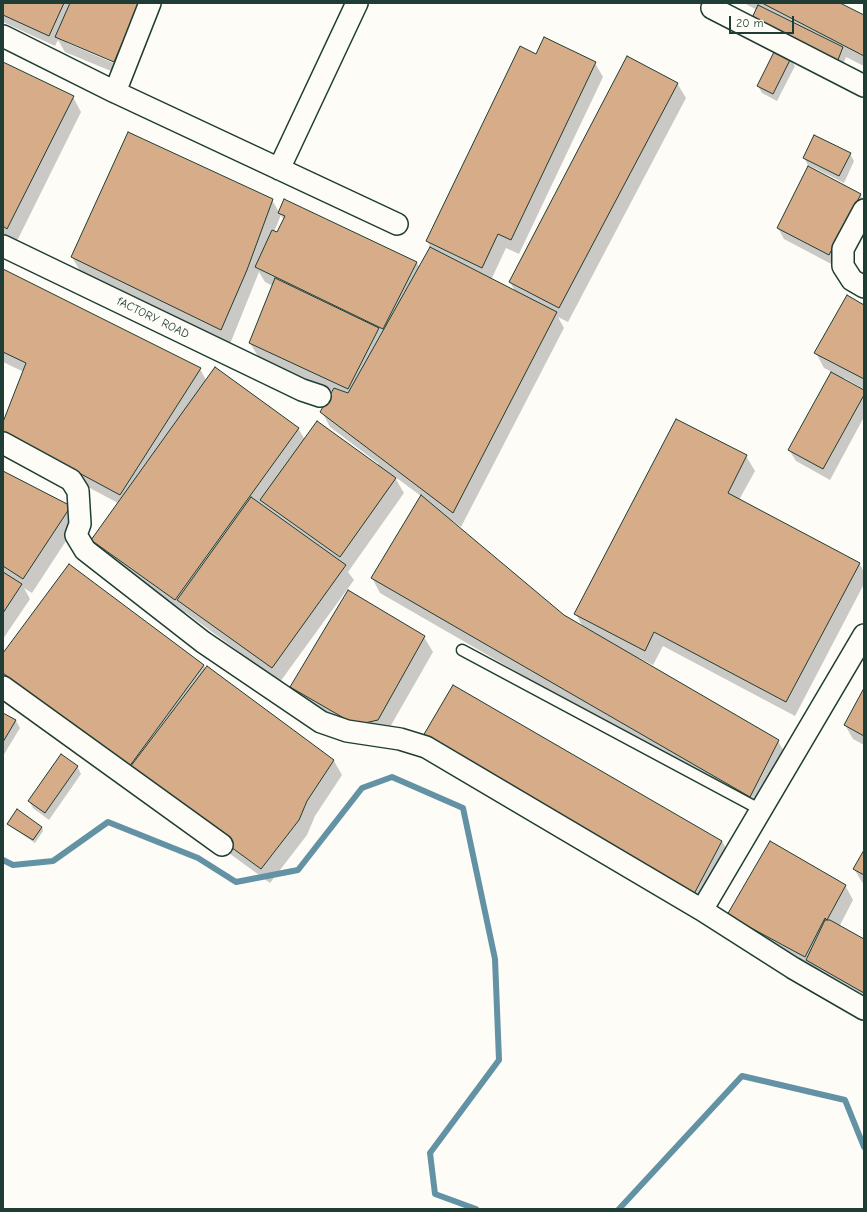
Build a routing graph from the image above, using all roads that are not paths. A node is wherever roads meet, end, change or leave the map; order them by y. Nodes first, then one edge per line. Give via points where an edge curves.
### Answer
1 (150, 3) edge
2 (357, 3) edge
3 (712, 8) dead end
4 (3, 36) edge
5 (864, 86) edge
6 (115, 92) junction
7 (279, 169) junction
8 (864, 210) edge
9 (397, 224) dead end
10 (3, 246) edge
11 (864, 287) edge
12 (311, 393) dead end
13 (3, 442) edge
14 (864, 635) edge
15 (462, 650) dead end
16 (3, 687) edge
17 (761, 810) junction
18 (222, 845) dead end
19 (702, 910) junction
20 (864, 1009) edge

1 - 6 street
2 - 7 street
3 - 5 street
4 - 6 street
6 - 7 street
7 - 9 street
8 - 11 street via 844,249 843,266 852,280
10 - 12 street, fACTORY ROAD
13 - 19 street via 71,480 78,490 80,524 76,535 84,550 204,642 321,722 347,731 400,739 426,747
14 - 17 street
15 - 17 lane
16 - 18 street
17 - 19 street
19 - 20 street via 793,968

